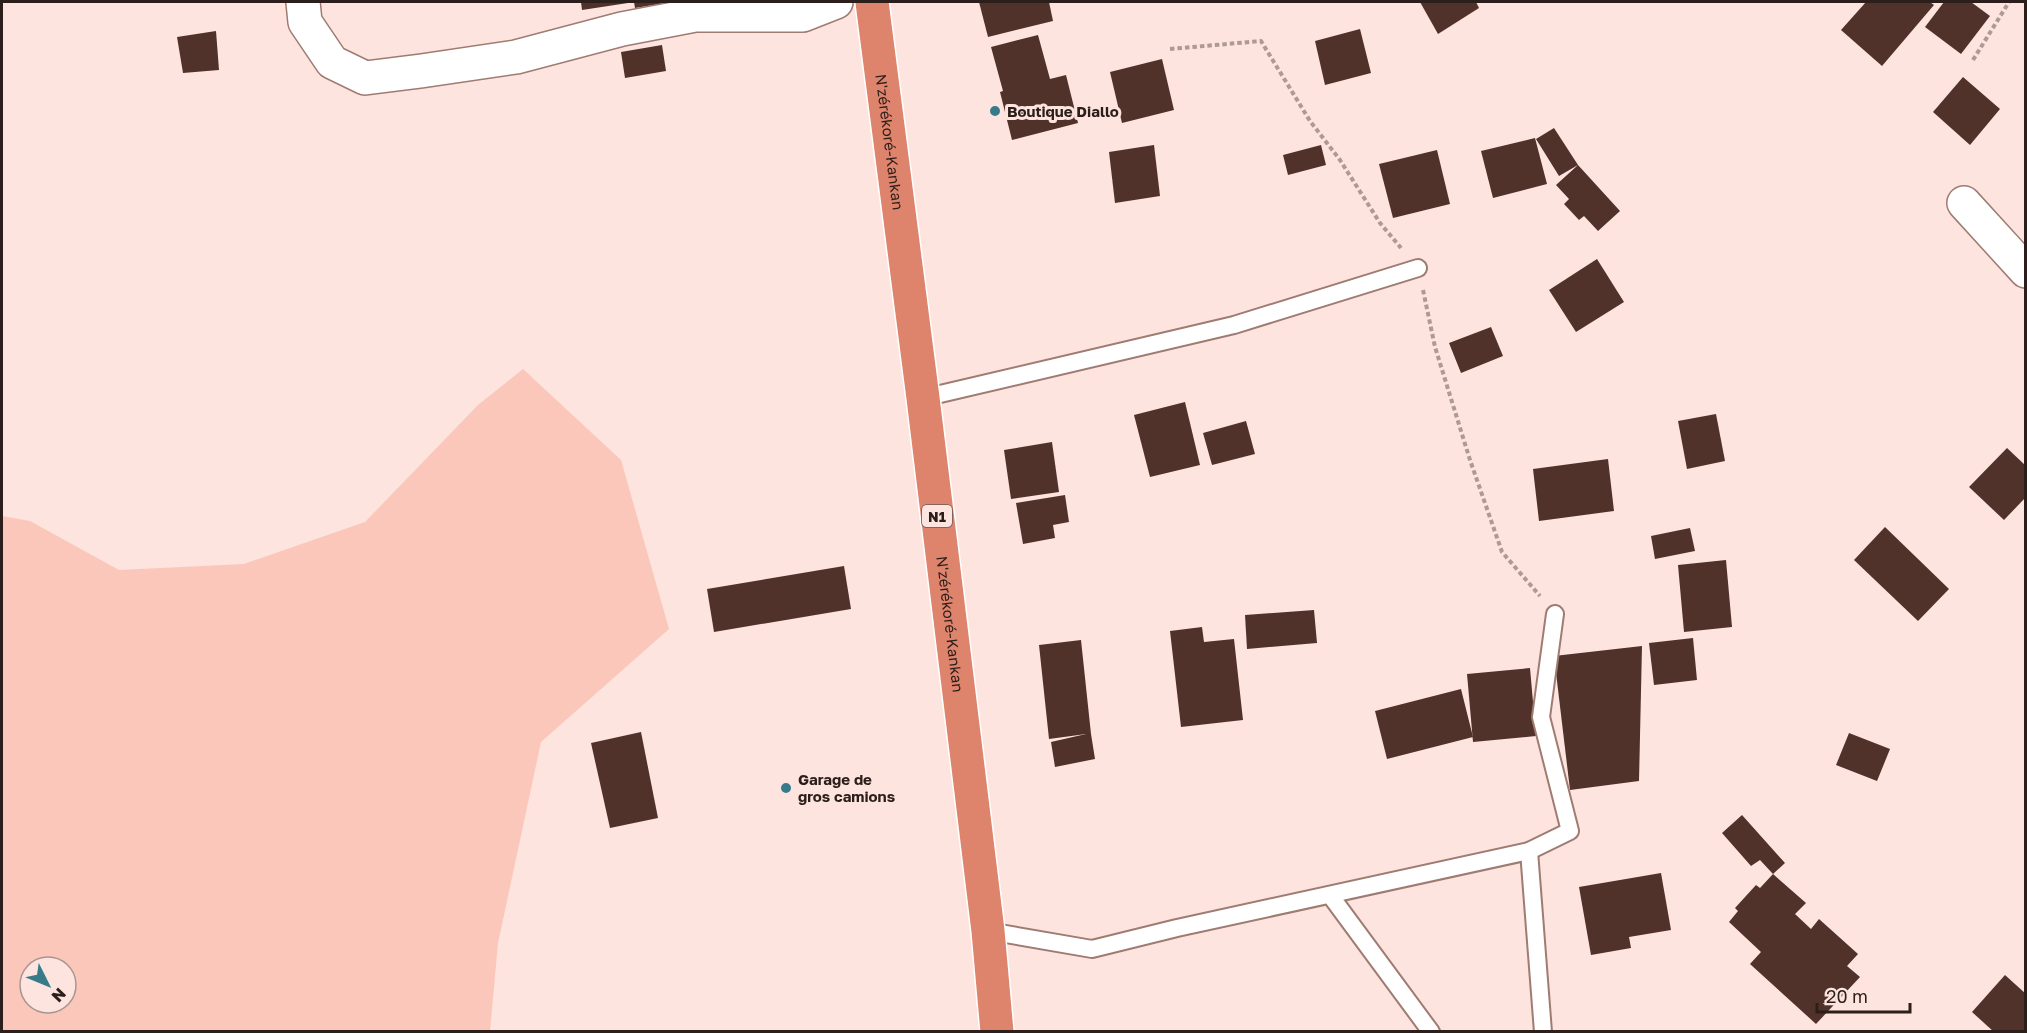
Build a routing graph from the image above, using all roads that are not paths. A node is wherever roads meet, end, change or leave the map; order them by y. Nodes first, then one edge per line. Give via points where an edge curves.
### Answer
1 (303, 2) edge
2 (836, 2) edge
3 (872, 2) edge
4 (1964, 203) dead end
5 (1418, 268) road end
6 (2025, 271) edge
7 (923, 398) junction
8 (1555, 614) road end
9 (1529, 850) junction
10 (1330, 895) junction
11 (988, 932) junction
12 (997, 1032) edge
13 (1431, 1032) edge
14 (1543, 1032) edge

1 - 2 street via 305,22 332,62 365,78 516,57 622,29 696,15 802,15
3 - 7 highway, N'zérékoré-Kankan / N1
4 - 6 street
5 - 7 lane via 1234,325
7 - 11 highway, N'zérékoré-Kankan / N1
8 - 9 lane via 1541,717 1570,831
9 - 10 lane
9 - 14 lane
10 - 11 lane via 1092,949
10 - 13 lane
11 - 12 highway, N'zérékoré-Kankan / N1

